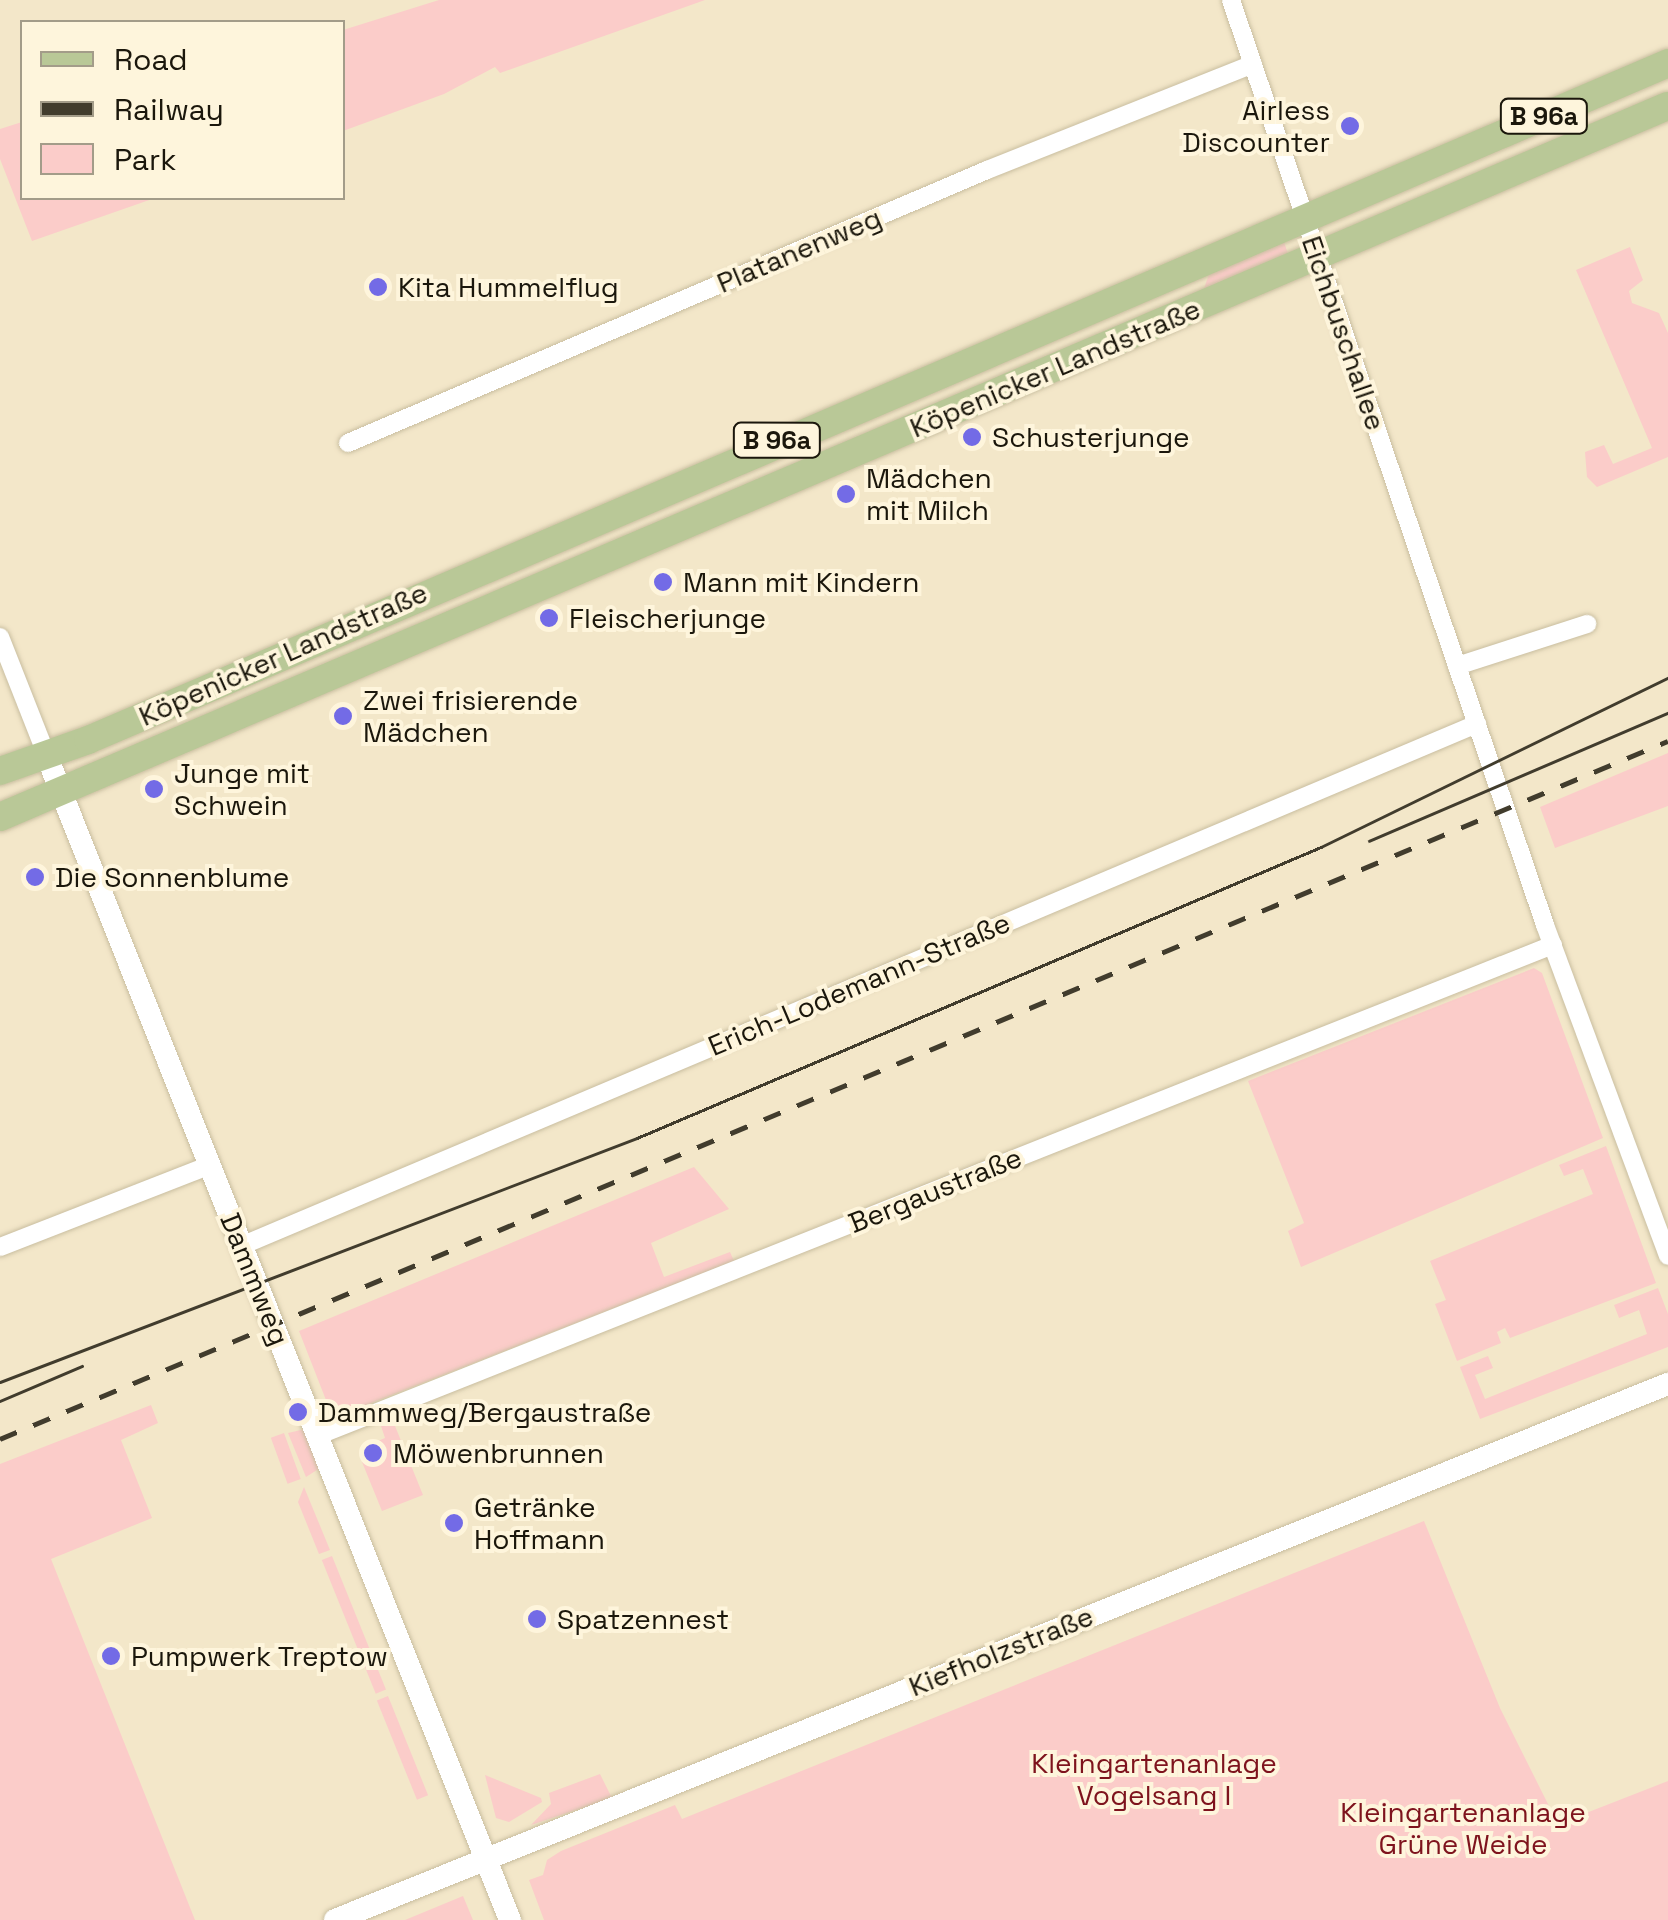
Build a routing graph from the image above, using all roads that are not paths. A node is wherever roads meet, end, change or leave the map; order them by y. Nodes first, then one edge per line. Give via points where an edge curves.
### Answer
1 (1231, 0) edge
2 (1668, 63) edge
3 (1252, 64) junction
4 (1668, 106) edge
5 (1304, 216) junction
6 (1318, 256) junction
7 (348, 443) dead end
8 (1587, 624) dead end
9 (0, 637) edge
10 (1457, 666) junction
11 (1477, 724) junction
12 (46, 754) junction
13 (0, 771) edge
14 (61, 791) junction
15 (0, 816) edge
16 (1553, 944) junction
17 (210, 1166) junction
18 (241, 1246) junction
19 (0, 1247) edge
20 (1668, 1256) edge
21 (1668, 1384) edge
22 (318, 1436) junction
23 (485, 1859) junction
24 (335, 1920) edge
25 (510, 1920) edge

1 - 3 street, Eichbuschallee
2 - 5 main road, Köpenicker Landstraße / B 96a
3 - 5 street, Eichbuschallee
3 - 7 street, Platanenweg
4 - 6 main road, Köpenicker Landstraße / B 96a
5 - 6 street, Eichbuschallee
5 - 12 main road, Köpenicker Landstraße / B 96a
6 - 10 street, Eichbuschallee
6 - 14 main road, Köpenicker Landstraße / B 96a
8 - 10 street
9 - 12 street, Dammweg
10 - 11 street, Eichbuschallee
11 - 16 street, Eichbuschallee
11 - 18 street, Erich-Lodemann-Straße
12 - 13 main road, Köpenicker Landstraße / B 96a
12 - 14 street, Dammweg
14 - 15 main road, Köpenicker Landstraße / B 96a
14 - 17 street, Dammweg
16 - 20 street, Eichbuschallee
16 - 22 street, Bergaustraße
17 - 18 street, Dammweg
17 - 19 street
18 - 22 street, Dammweg
21 - 23 street, Kiefholzstraße
22 - 23 street, Dammweg
23 - 24 street, Kiefholzstraße
23 - 25 street, Dammweg

